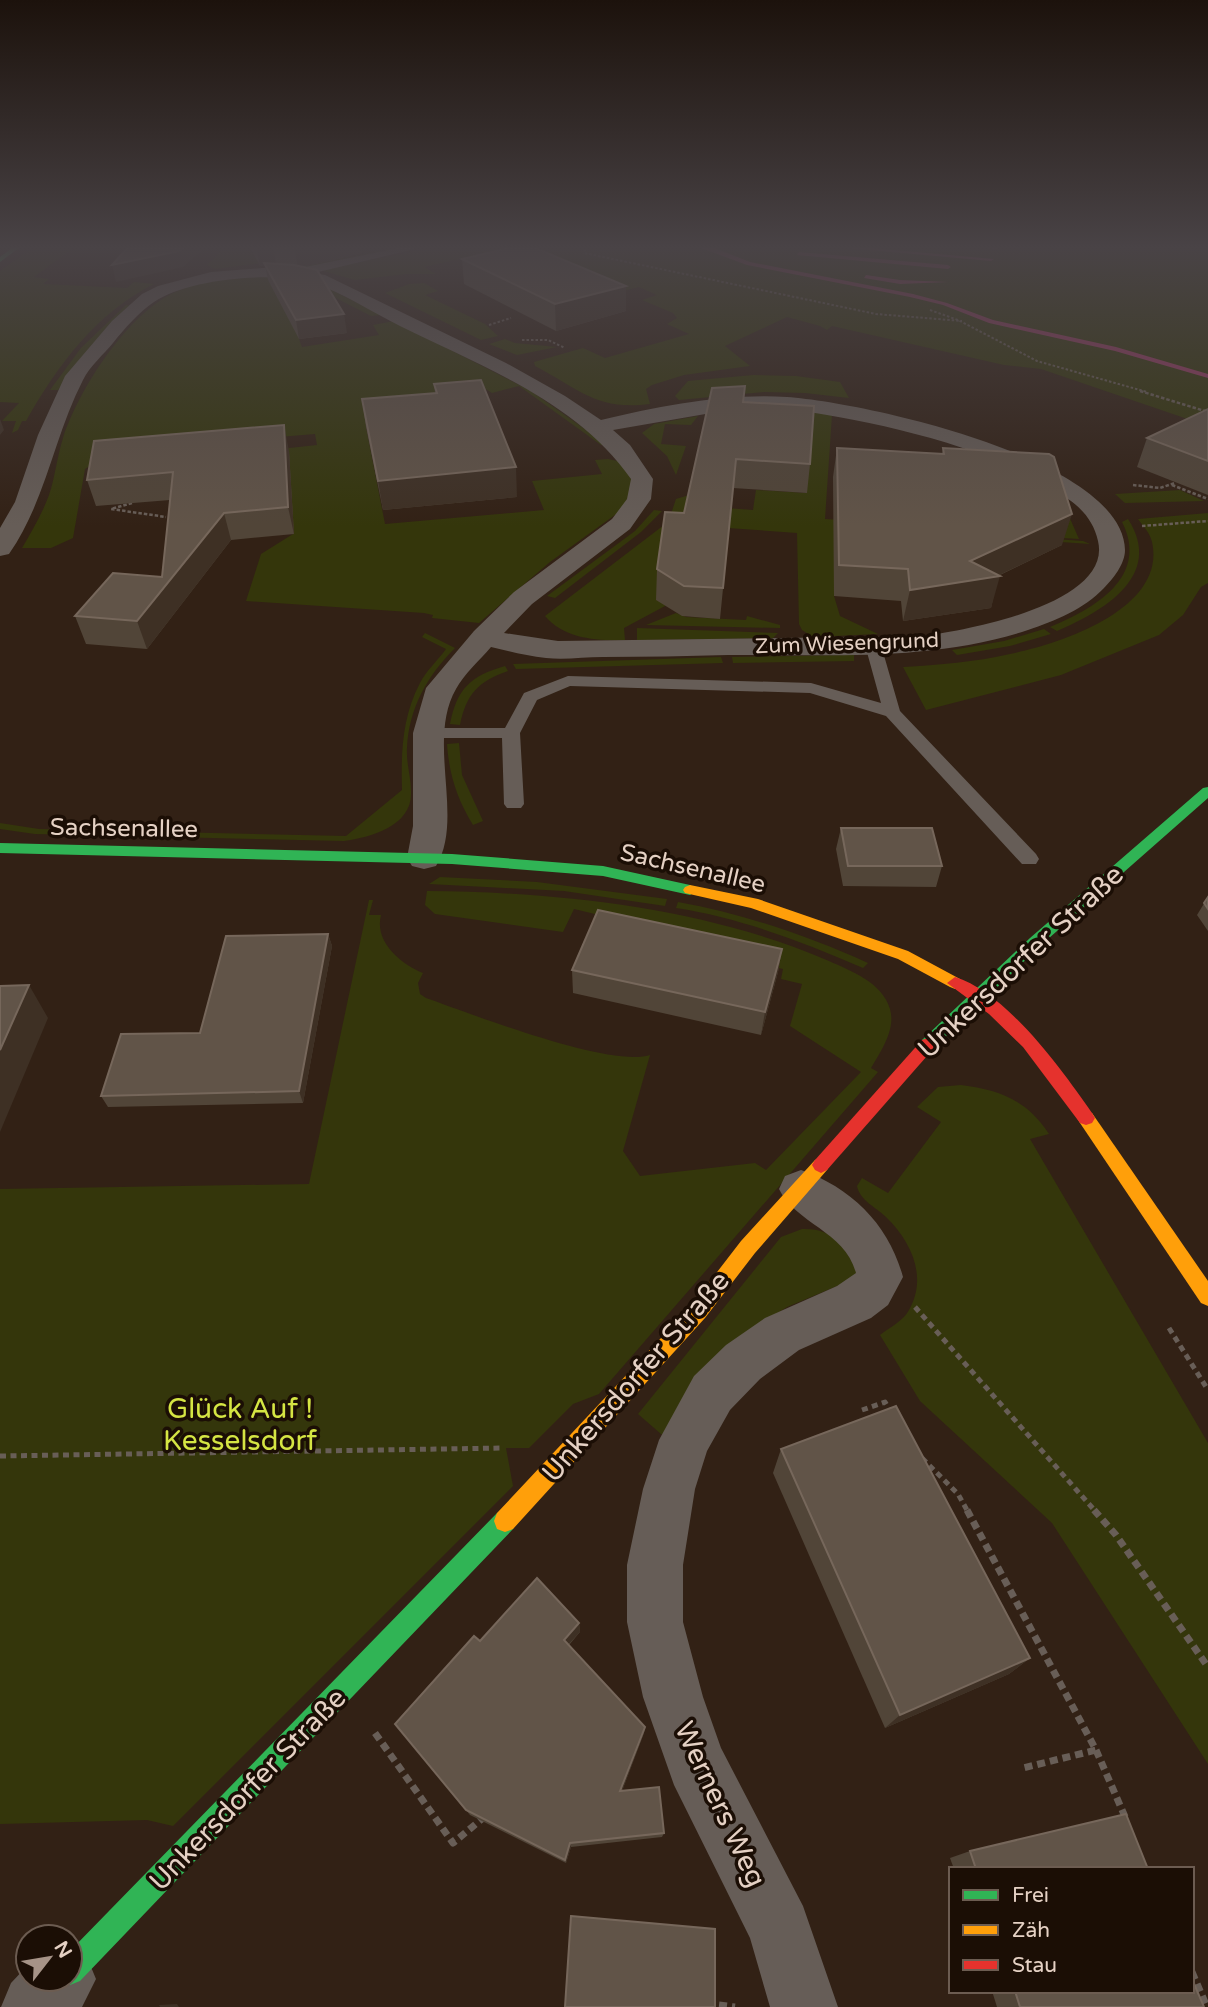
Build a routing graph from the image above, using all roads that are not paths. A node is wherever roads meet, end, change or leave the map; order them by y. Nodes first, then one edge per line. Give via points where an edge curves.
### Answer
1 (106, 339) edge
2 (442, 339) edge
3 (597, 427) junction
4 (0, 549) edge
5 (484, 636) junction
6 (873, 645) junction
7 (892, 712) junction
8 (428, 733) junction
9 (511, 733) junction
10 (1208, 791) edge
11 (514, 804) dead end
12 (0, 848) edge
13 (424, 858) junction
14 (1029, 859) dead end
15 (976, 995) junction
16 (801, 1189) junction
17 (1208, 1297) edge
18 (84, 1957) edge
19 (48, 1993) edge
20 (35, 2007) edge
21 (804, 2007) edge

1 - 4 street via 75,376 27,502
2 - 3 street via 537,388
3 - 5 street via 622,450 642,479 639,499 621,524 523,598
3 - 6 street, Zum Wiesengrund via 785,403 894,420 1024,465 1077,493 1111,533 1114,552 1101,576 1083,595 1044,616 951,640
5 - 6 street, Zum Wiesengrund via 547,649
5 - 8 street via 441,688
6 - 7 lane
7 - 9 lane via 811,688 568,681 530,697
7 - 14 lane
8 - 9 lane
8 - 13 street via 430,825
9 - 11 lane
10 - 15 street, Unkersdorfer Straße
12 - 13 street, Sachsenallee
13 - 15 street, Sachsenallee via 603,871 753,903 904,955
15 - 16 street, Unkersdorfer Straße
15 - 17 street, Sachsenallee via 1025,1037 1066,1089
16 - 18 street, Unkersdorfer Straße via 698,1312 542,1482
16 - 21 street, Werners Weg via 870,1244 880,1277 854,1302 782,1334 743,1362 712,1393 685,1440 669,1489 655,1565 654,1622 696,1762 780,1929
19 - 20 street

